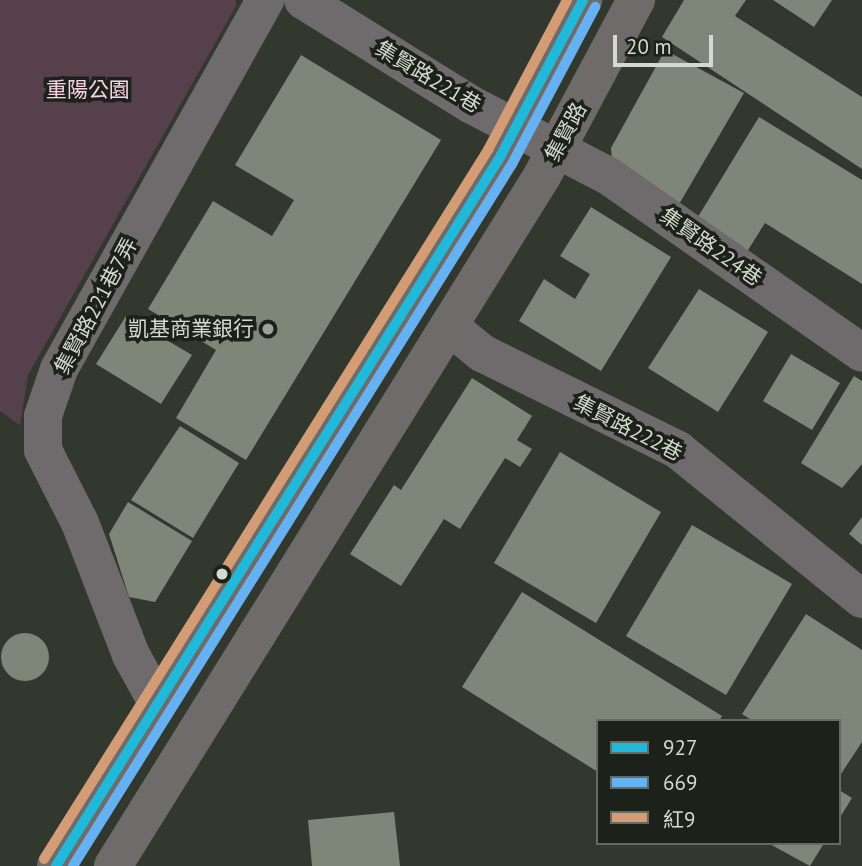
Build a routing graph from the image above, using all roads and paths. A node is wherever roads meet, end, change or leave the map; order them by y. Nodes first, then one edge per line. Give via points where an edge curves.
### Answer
1 (265, 0) edge
2 (303, 0) edge
3 (583, 0) edge
4 (636, 0) edge
5 (517, 128) junction
6 (557, 146) junction
7 (449, 326) junction
8 (862, 353) edge
9 (862, 600) edge
10 (157, 702) junction
11 (56, 866) edge
12 (113, 866) edge

1 - 10 street, 集賢路221巷7弄 via 59,369 43,416 43,450 80,523 131,655
2 - 5 street, 集賢路221巷
3 - 5 main road
4 - 6 main road, 集賢路
5 - 6 street, 集賢路221巷
5 - 10 main road
6 - 7 main road, 集賢路
6 - 8 street, 集賢路224巷 via 610,177
7 - 9 street, 集賢路222巷 via 482,353 678,450
7 - 12 main road, 集賢路
10 - 11 main road

